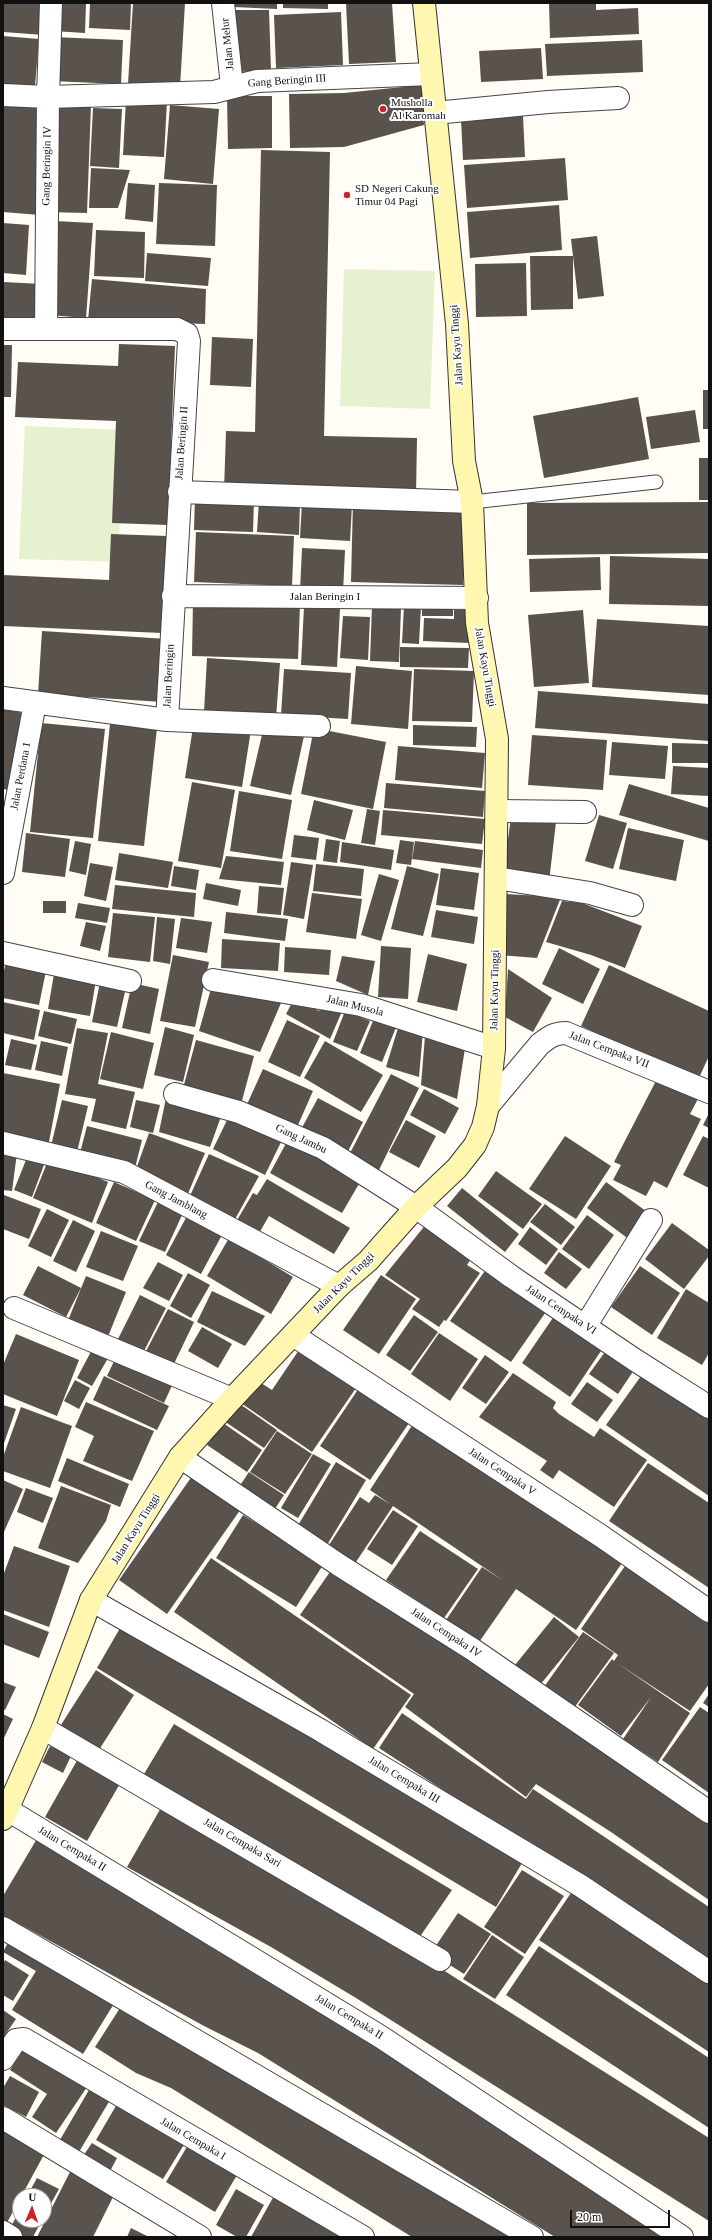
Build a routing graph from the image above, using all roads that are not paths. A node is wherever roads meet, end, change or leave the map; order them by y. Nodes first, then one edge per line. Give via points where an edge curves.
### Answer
1 (51, 3) edge
2 (223, 3) edge
3 (424, 3) edge
4 (431, 74) junction
5 (232, 86) junction
6 (3, 95) edge
7 (48, 97) junction
8 (618, 98) dead end
9 (435, 113) junction
10 (3, 328) edge
11 (46, 329) junction
12 (656, 482) dead end
13 (179, 492) junction
14 (472, 502) junction
15 (173, 596) junction
16 (477, 598) junction
17 (3, 698) edge
18 (35, 703) junction
19 (167, 720) junction
20 (319, 726) dead end
21 (498, 811) junction
22 (585, 812) dead end
23 (3, 874) edge
24 (496, 878) junction
25 (632, 905) dead end
26 (3, 953) edge
27 (213, 980) dead end
28 (130, 981) dead end
29 (494, 1048) junction
30 (709, 1092) edge
31 (175, 1094) dead end
32 (488, 1106) junction
33 (3, 1143) edge
34 (416, 1207) junction
35 (651, 1220) dead end
36 (339, 1286) junction
37 (14, 1308) dead end
38 (586, 1325) junction
39 (293, 1335) junction
40 (232, 1399) junction
41 (709, 1407) edge
42 (180, 1457) junction
43 (91, 1600) junction
44 (709, 1612) edge
45 (43, 1728) junction
46 (709, 1812) edge
47 (5, 1814) edge
48 (3, 1928) edge
49 (440, 1960) dead end
50 (709, 1972) edge
51 (3, 2059) edge
52 (3, 2118) edge
53 (3, 2232) edge
54 (11, 2237) edge
55 (200, 2237) edge
56 (363, 2237) edge
57 (532, 2237) edge
58 (682, 2237) edge

1 - 7 street, Gang Beringin IV
2 - 5 street, Jalan Melur
3 - 4 street, Jalan Kayu Tinggi
4 - 5 street, Gang Beringin III via 257,81
4 - 9 street, Jalan Kayu Tinggi
5 - 7 street, Gang Beringin III via 214,92
6 - 7 street, Gang Beringin III
7 - 11 street, Gang Beringin IV
8 - 9 street
9 - 14 street, Jalan Kayu Tinggi via 457,324 464,461
10 - 11 street, Jalan Beringin II
11 - 13 street, Jalan Beringin II via 177,329 187,334 189,340
12 - 14 lane
13 - 14 street, Jalan Beringin II
13 - 15 street, Jalan Beringin via 179,533
14 - 16 street, Jalan Kayu Tinggi
15 - 16 street, Jalan Beringin I
15 - 19 street, Jalan Beringin
16 - 21 street, Jalan Kayu Tinggi via 477,623 497,739
17 - 18 street, Jalan Beringin
18 - 19 street, Jalan Beringin
18 - 23 street, Jalan Perdana 1
19 - 20 street
21 - 22 street
21 - 24 street, Jalan Kayu Tinggi
24 - 25 street via 590,893
24 - 29 street, Jalan Kayu Tinggi
26 - 28 street
27 - 29 street, Jalan Musola via 361,1005
29 - 32 street, Jalan Kayu Tinggi
30 - 32 street, Jalan Cempaka VII via 566,1033 558,1033 540,1044
31 - 34 street, Gang Jambu via 238,1112 323,1148
32 - 34 street, Jalan Kayu Tinggi via 475,1145 457,1168
33 - 36 street, Gang Jamblang via 124,1172
34 - 36 street, Jalan Kayu Tinggi via 368,1261
34 - 38 street, Jalan Cempaka VI via 512,1277
35 - 38 street
36 - 39 street, Jalan Kayu Tinggi
37 - 40 street
38 - 41 street, Jalan Cempaka VI
39 - 40 street, Jalan Kayu Tinggi
39 - 44 street, Jalan Cempaka V via 601,1536
40 - 42 street, Jalan Kayu Tinggi
42 - 43 street, Jalan Kayu Tinggi
42 - 46 street, Jalan Cempaka IV via 339,1564 472,1649
43 - 45 street, Jalan Kayu Tinggi
43 - 50 street, Jalan Cempaka III via 320,1730 581,1886
45 - 47 street, Jalan Kayu Tinggi
45 - 49 street, Jalan Cempaka Sari
47 - 58 street, Jalan Cempaka II via 381,2036
48 - 57 street
51 - 56 street, Jalan Cempaka I via 16,2040 24,2039
52 - 55 street
53 - 54 street

